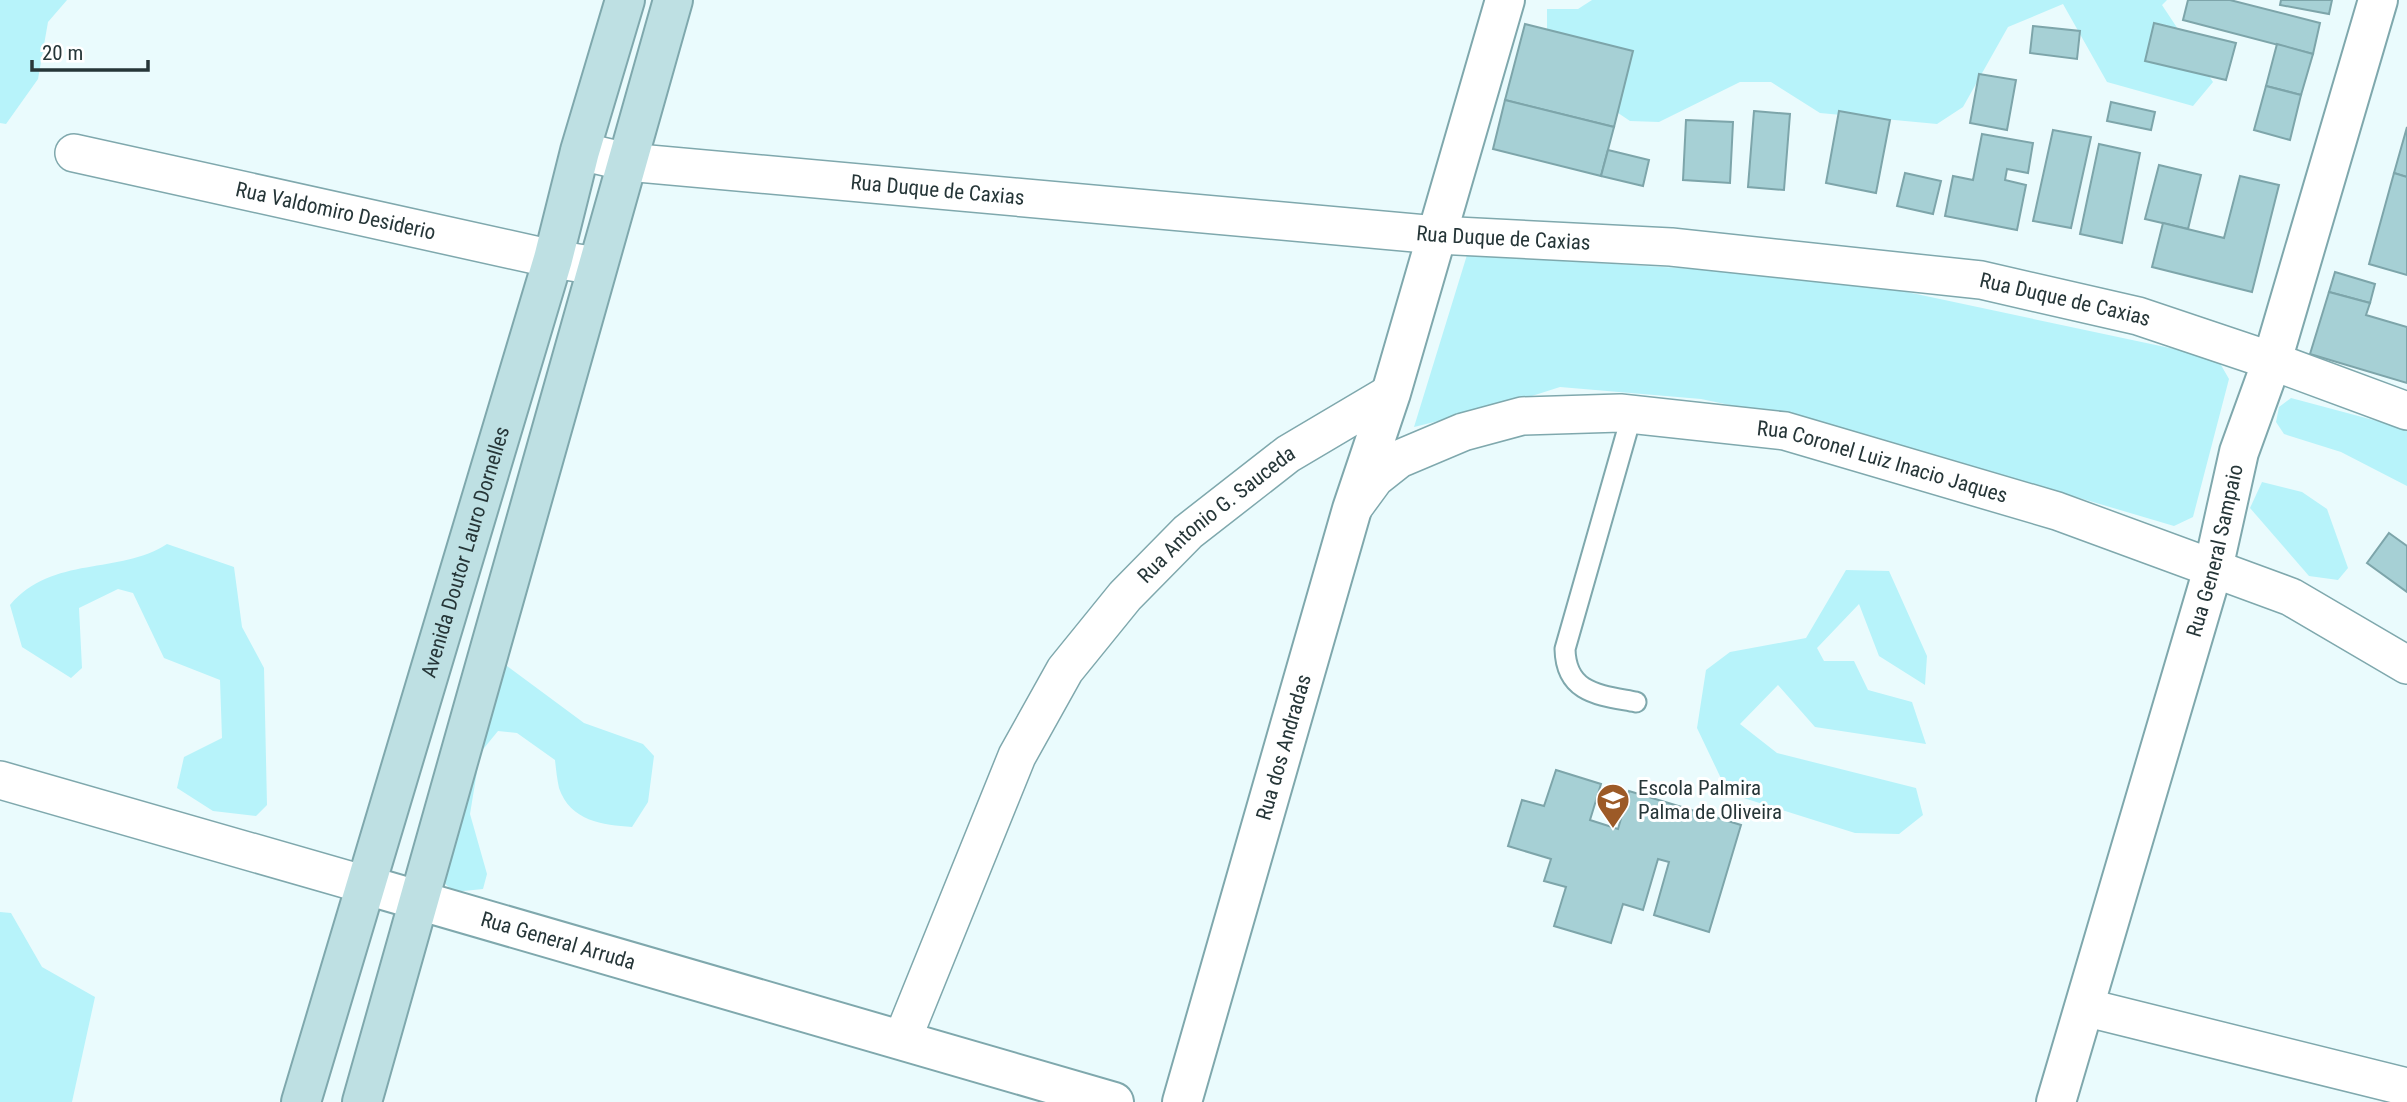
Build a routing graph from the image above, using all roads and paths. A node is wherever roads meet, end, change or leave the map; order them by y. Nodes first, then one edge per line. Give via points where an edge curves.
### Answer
1 (625, 0) edge
2 (673, 0) edge
3 (1505, 0) edge
4 (2378, 0) edge
5 (580, 151) junction
6 (74, 153) dead end
7 (627, 162) junction
8 (1437, 235) junction
9 (553, 259) junction
10 (597, 266) junction
11 (2272, 361) junction
12 (1391, 393) junction
13 (2407, 411) edge
14 (1632, 414) junction
15 (1352, 509) junction
16 (2213, 569) junction
17 (2407, 665) edge
18 (1636, 702) dead end
19 (0, 780) edge
20 (366, 885) junction
21 (418, 900) junction
22 (2084, 1007) junction
23 (902, 1040) junction
24 (2407, 1087) edge
25 (301, 1102) edge
26 (362, 1102) edge
27 (1114, 1102) edge
28 (1182, 1102) edge
29 (2056, 1102) edge

1 - 5 main road, Avenida Doutor Lauro Dornelles
2 - 7 main road
3 - 8 street
4 - 11 street, Rua General Sampaio
5 - 7 street, Rua Duque de Caxias
5 - 9 main road, Avenida Doutor Lauro Dornelles
6 - 9 street, Rua Valdomiro Desiderio
7 - 8 street, Rua Duque de Caxias
7 - 10 main road
8 - 11 street, Rua Duque de Caxias via 1671,247 1981,280 2138,316
8 - 12 street
9 - 10 street, Rua Valdomiro Desiderio
9 - 20 main road, Avenida Doutor Lauro Dornelles
10 - 21 main road
11 - 13 street, Rua Duque de Caxias
11 - 16 street, Rua General Sampaio via 2239,452
12 - 15 street, Rua dos Andradas
12 - 23 street, Rua Antonio G. Sauceda via 1288,453 1188,532 1125,596 1065,670 1017,756
14 - 15 street, Rua Coronel Luiz Inacio Jaques via 1522,416 1463,432 1399,459 1375,478
14 - 16 street, Rua Coronel Luiz Inacio Jaques via 1785,431 2057,511
14 - 18 lane via 1564,649 1572,679 1589,692
15 - 28 street, Rua dos Andradas
16 - 17 street, Rua Coronel Luiz Inacio Jaques via 2291,597
16 - 22 street, Rua General Sampaio
19 - 20 street, Rua General Arruda
20 - 21 street, Rua General Arruda
20 - 25 main road, Avenida Doutor Lauro Dornelles
21 - 23 street, Rua General Arruda
21 - 26 main road
22 - 24 street
22 - 29 street, Rua General Sampaio
23 - 27 street, Rua General Arruda

